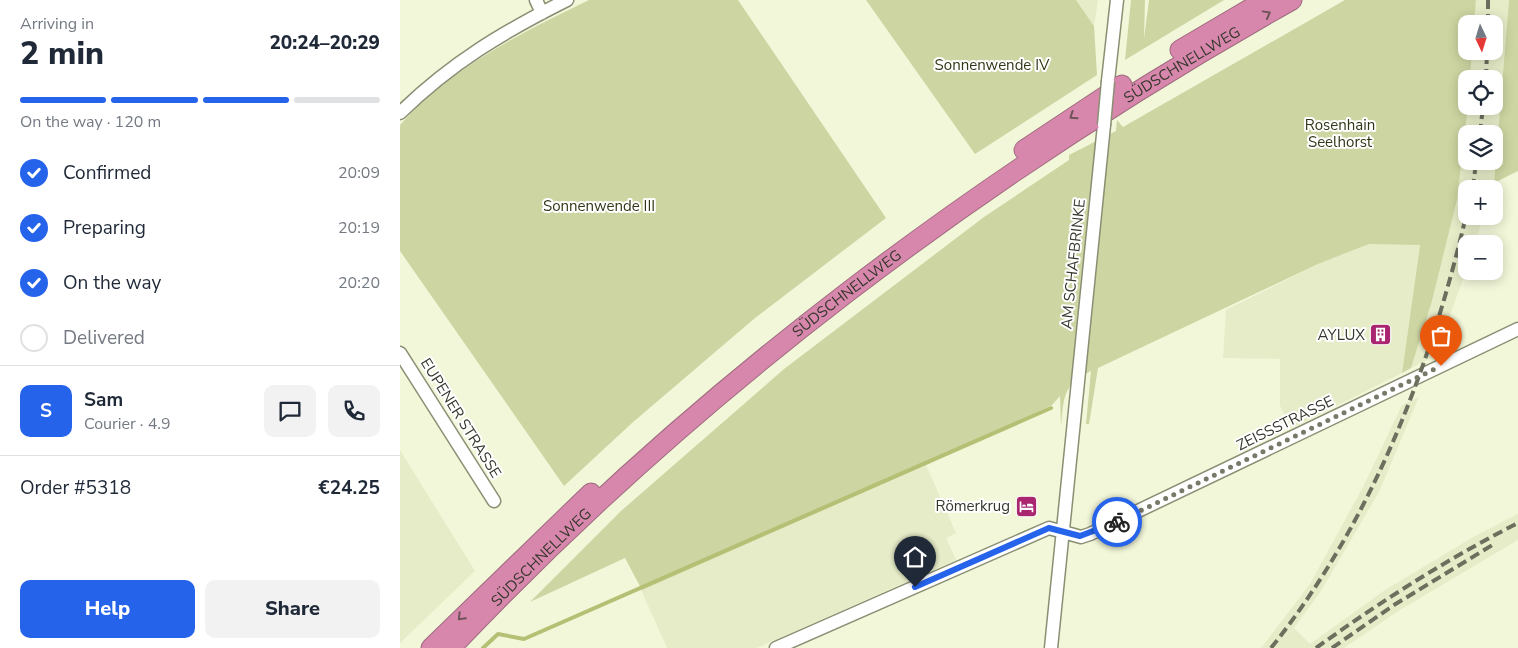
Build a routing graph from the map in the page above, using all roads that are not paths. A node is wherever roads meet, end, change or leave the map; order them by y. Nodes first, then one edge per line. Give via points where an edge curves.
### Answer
1 (536, 0) edge
2 (567, 0) edge
3 (1117, 0) edge
4 (1265, 0) edge
5 (1292, 0) edge
6 (542, 13) junction
7 (400, 113) edge
8 (1518, 329) edge
9 (400, 353) edge
10 (494, 501) dead end
11 (1063, 532) junction
12 (431, 648) edge
13 (452, 648) edge
14 (776, 648) edge
15 (1051, 648) edge

1 - 6 street
2 - 6 street
3 - 11 street, AM SCHAFBRINKE, bridge
4 -> 12 highway, SÜDSCHNELLWEG via 1077,114 952,200 812,304 597,487
13 -> 5 highway, SÜDSCHNELLWEG via 605,497 725,391 821,314 958,210 1084,125
6 - 7 street via 460,61
8 - 11 street, ZEISSSTRASSE via 1090,534 1080,536
9 - 10 street, EUPENER STRASSE
11 - 14 street via 1049,528
11 - 15 street, AM SCHAFBRINKE

